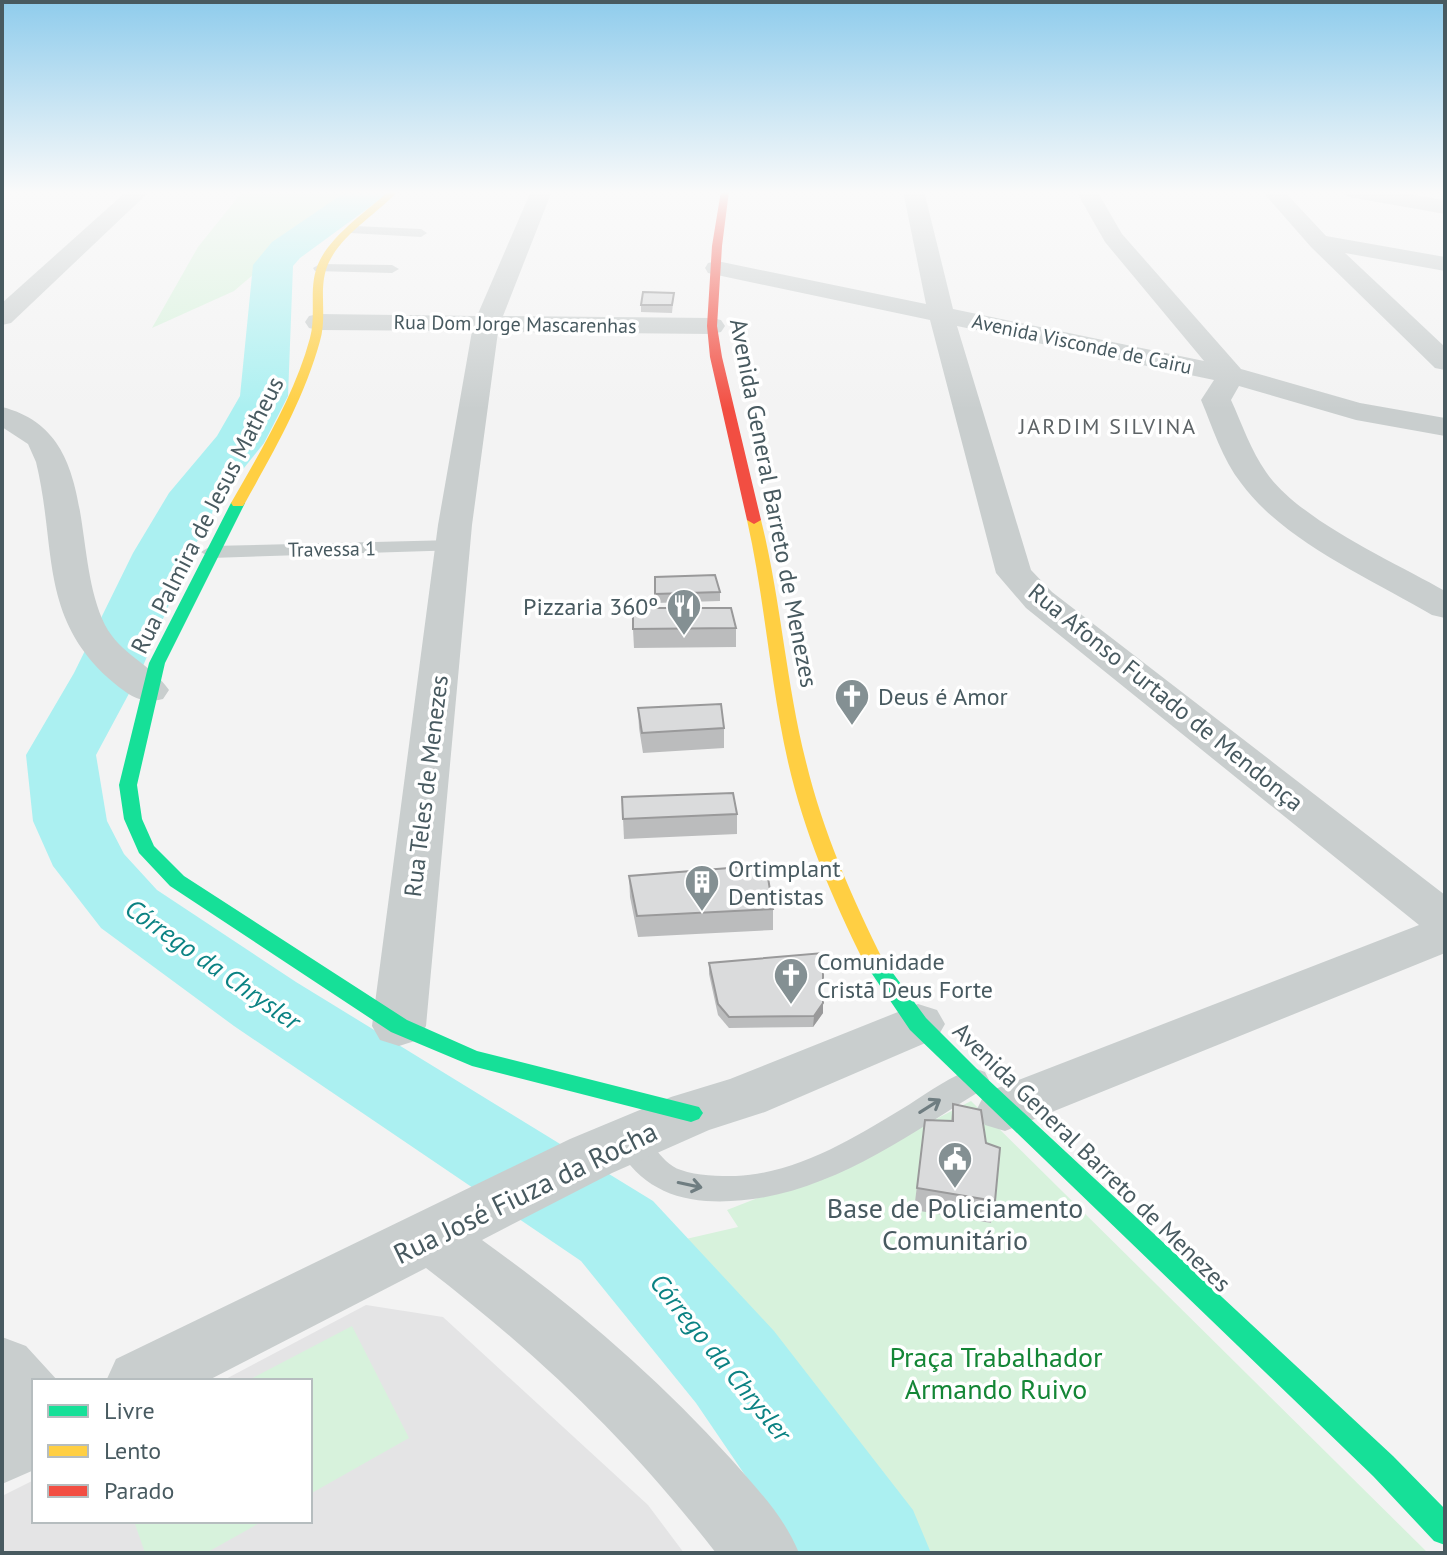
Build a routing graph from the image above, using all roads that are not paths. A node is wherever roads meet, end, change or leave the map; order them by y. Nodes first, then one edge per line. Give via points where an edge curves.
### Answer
1 (61, 264) edge
2 (323, 264) edge
3 (512, 264) edge
4 (717, 264) edge
5 (931, 264) edge
6 (1136, 264) edge
7 (1341, 264) edge
8 (320, 268) junction
9 (717, 268) junction
10 (392, 269) dead end
11 (935, 280) junction
12 (886, 302) junction
13 (943, 314) junction
14 (2, 317) edge
15 (1400, 320) junction
16 (318, 322) junction
17 (1188, 324) junction
18 (486, 325) junction
19 (712, 326) junction
20 (1445, 329) edge
21 (1147, 359) junction
22 (1445, 362) edge
23 (1231, 375) junction
24 (2, 416) edge
25 (1445, 427) edge
26 (454, 546) junction
27 (211, 552) junction
28 (1445, 607) edge
29 (136, 682) junction
30 (1445, 920) edge
31 (1445, 934) edge
32 (918, 1024) junction
33 (399, 1026) junction
34 (990, 1094) junction
35 (691, 1113) junction
36 (610, 1148) junction
37 (431, 1237) junction
38 (2, 1368) edge
39 (144, 1379) edge
40 (32, 1402) edge
41 (32, 1435) edge
42 (2, 1450) edge
43 (1445, 1530) edge
44 (762, 1553) edge

1 - 14 street
2 - 8 main road
3 - 18 street, Rua Teles de Menezes
4 - 9 main road, Avenida General Barreto de Menezes
5 - 11 street, Rua Afonso Furtado de Mendonça
6 - 17 street
7 - 15 street
8 - 10 lane
8 - 16 main road, Rua Palmira de Jesus Matheus
9 - 12 street, Avenida Visconde de Cairu
9 - 19 main road, Avenida General Barreto de Menezes
11 - 12 street
11 - 13 street, Rua Afonso Furtado de Mendonça
12 - 13 street, Avenida Visconde de Cairu
13 - 21 street, Avenida Visconde de Cairu
13 - 30 street, Rua Afonso Furtado de Mendonça via 1014,573 1039,600
15 - 20 street
15 - 22 street
16 - 18 street, Rua Dom Jorge Mascarenhas
16 - 27 main road, Rua Palmira de Jesus Matheus via 307,370 288,413
17 - 21 street via 1175,343
17 - 23 street
18 - 19 street, Rua Dom Jorge Mascarenhas
18 - 26 street, Rua Teles de Menezes
19 - 32 main road, Avenida General Barreto de Menezes via 765,566 797,762 811,810 837,887 868,953
21 - 23 street, Avenida Visconde de Cairu
23 - 25 street, Avenida Visconde de Cairu via 1356,411
23 - 28 street via 1216,400 1254,479 1273,501
24 - 29 street via 42,442 53,469 74,594 87,629
26 - 27 lane, Travessa 1
26 - 33 street, Rua Teles de Menezes
27 - 29 main road, Rua Palmira de Jesus Matheus via 157,663
29 - 33 main road, Rua Palmira de Jesus Matheus via 128,785 133,819 146,849 177,881
31 - 34 street
32 - 34 main road, Avenida General Barreto de Menezes
32 - 35 street, Rua José Fiuza da Rocha via 745,1097
33 - 35 main road, Rua Palmira de Jesus Matheus via 472,1058
36 -> 34 lane via 644,1160 669,1180 741,1191 797,1176
34 - 43 main road, Avenida General Barreto de Menezes
35 - 36 street, Rua José Fiuza da Rocha
36 - 37 street, Rua José Fiuza da Rocha
37 - 39 street, Rua José Fiuza da Rocha
37 - 44 street via 560,1336 636,1405 701,1475
38 - 40 street
41 - 42 street

